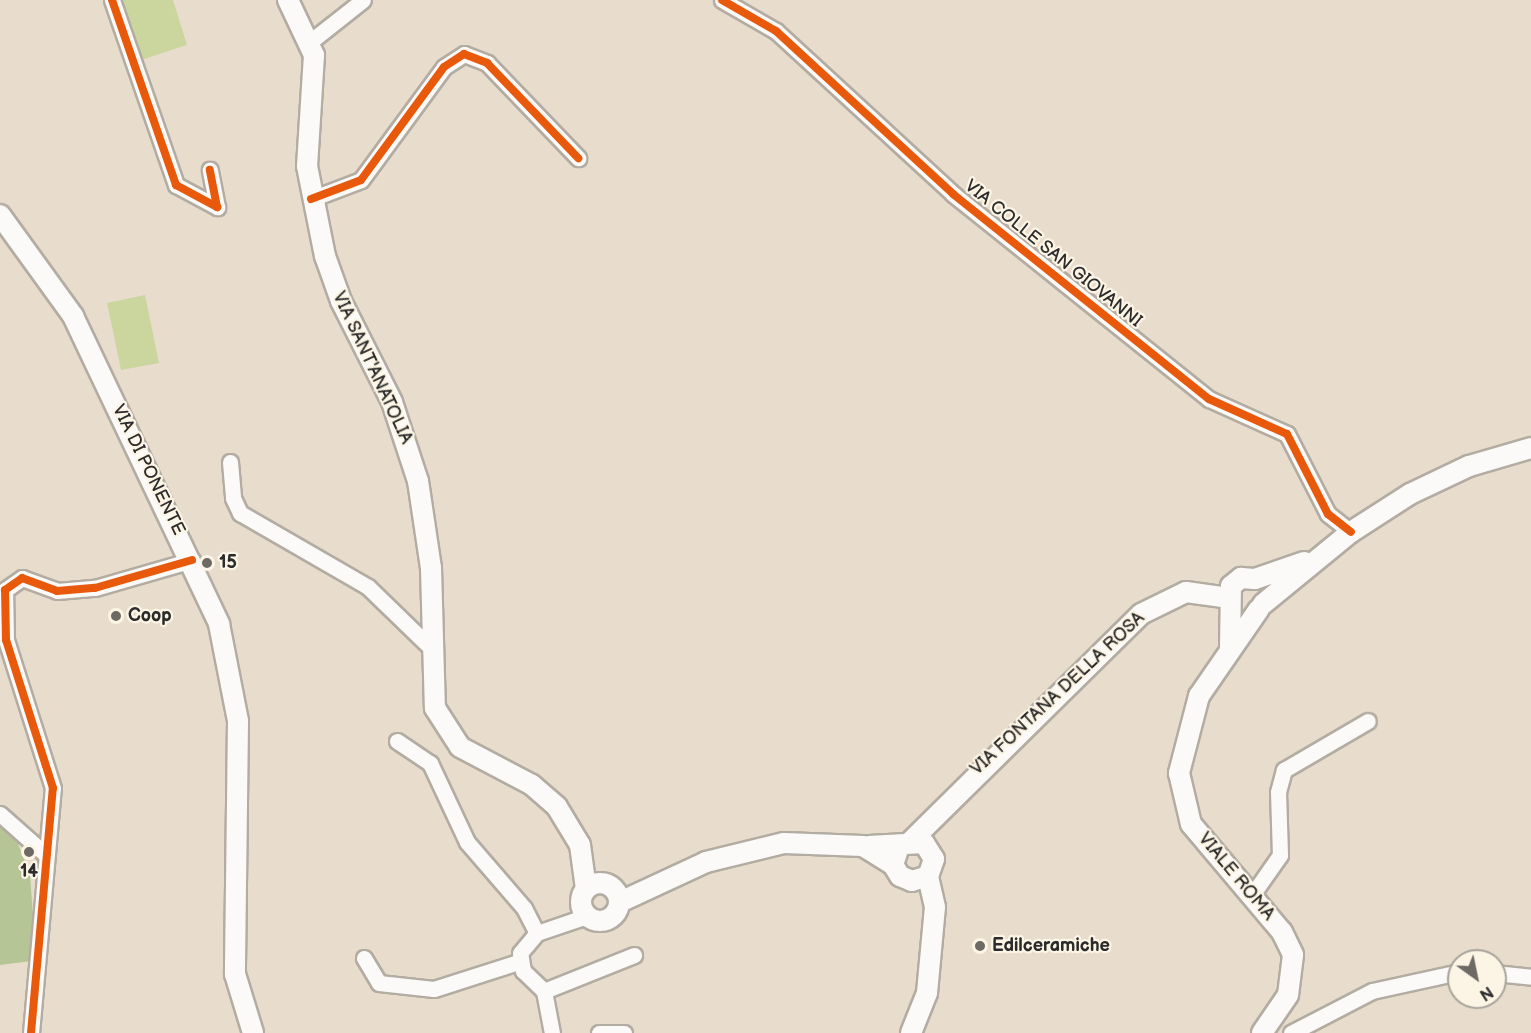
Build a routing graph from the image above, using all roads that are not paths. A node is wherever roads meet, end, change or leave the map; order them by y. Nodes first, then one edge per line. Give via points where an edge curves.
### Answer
1 (112, 0) edge
2 (288, 0) edge
3 (363, 0) edge
4 (722, 0) edge
5 (311, 41) junction
6 (578, 158) dead end
7 (210, 170) dead end
8 (311, 199) junction
9 (0, 215) edge
10 (1531, 448) edge
11 (230, 462) dead end
12 (1351, 532) junction
13 (1324, 553) junction
14 (192, 560) junction
15 (1248, 579) junction
16 (1186, 592) junction
17 (1229, 601) junction
18 (1261, 607) junction
19 (430, 646) junction
20 (1230, 650) junction
21 (1368, 721) dead end
22 (397, 741) dead end
23 (0, 814) edge
24 (939, 818) junction
25 (44, 847) junction
26 (901, 851) junction
27 (925, 872) junction
28 (1252, 895) junction
29 (599, 897) junction
30 (537, 933) junction
31 (634, 955) dead end
32 (364, 958) dead end
33 (518, 962) junction
34 (1447, 975) edge
35 (1507, 975) edge
36 (1531, 978) edge
37 (544, 991) junction
38 (31, 1033) edge
39 (253, 1033) edge
40 (552, 1033) edge
41 (599, 1033) edge
42 (624, 1033) edge
43 (912, 1033) edge
44 (1262, 1033) edge
45 (1291, 1033) edge

1 - 7 street via 176,185 217,207
2 - 5 main road, VIA SANT'ANATOLIA
3 - 5 street
4 - 12 street, VIA COLLE SAN GIOVANNI via 776,31 953,194 1212,402 1287,434 1326,510
5 - 8 main road, VIA SANT'ANATOLIA via 315,77 307,166
6 - 8 street via 487,63 464,54 444,67 361,180
8 - 19 main road, VIA SANT'ANATOLIA via 333,283 392,402 414,464 430,556
9 - 14 main road, VIA DI PONENTE via 68,308
10 - 12 main road, VIALE ROMA via 1444,477
11 - 19 street via 233,502 240,513 368,587
12 - 13 main road, VIALE ROMA
13 - 15 main road, VIALE ROMA
13 - 18 main road, VIALE ROMA
14 - 25 street via 95,588 57,591 22,578 8,586 6,640 53,788
14 - 39 main road, VIA DI PONENTE via 219,624 235,698 235,974
15 - 16 main road, VIA FONTANA DELLA ROSA
15 - 17 main road
15 - 18 main road via 1265,593
16 - 17 main road
16 - 24 main road, VIA FONTANA DELLA ROSA via 1147,609 1122,630 977,770
17 - 18 main road via 1243,613
17 - 20 main road
18 - 20 main road, VIALE ROMA
19 - 29 main road, VIA SANT'ANATOLIA via 433,702 447,732 460,747 543,793 580,845
20 - 28 main road, VIALE ROMA via 1191,717 1180,758 1180,790 1191,824
21 - 28 street via 1284,770 1278,792 1280,855
22 - 30 street via 430,763 467,842 524,908
23 - 25 street
24 - 26 main road, VIA FONTANA DELLA ROSA
24 - 27 main road
25 - 38 street
26 - 27 main road via 900,876
26 - 27 main road via 924,843
26 - 29 main road via 823,842 758,847 638,891
27 - 43 main road via 924,897 932,923 926,997
28 - 44 main road, VIALE ROMA via 1285,936 1294,965 1288,995
29 - 30 street via 566,922
30 - 33 street via 523,947
31 - 37 street
32 - 33 street via 379,982 434,990
33 - 37 street
34 - 45 street via 1378,989
35 - 36 street
37 - 40 street
41 - 42 street via 613,1029

